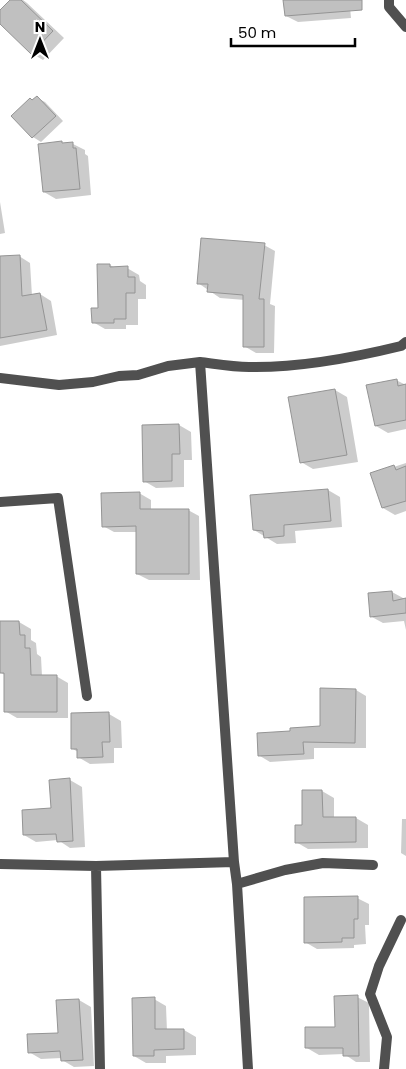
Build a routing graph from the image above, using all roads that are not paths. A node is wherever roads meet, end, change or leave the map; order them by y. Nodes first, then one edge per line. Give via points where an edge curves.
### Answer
1 (389, 0) edge
2 (406, 27) edge
3 (406, 342) edge
4 (200, 362) junction
5 (0, 378) edge
6 (0, 502) edge
7 (87, 696) dead end
8 (234, 862) junction
9 (0, 864) edge
10 (373, 865) dead end
11 (96, 866) junction
12 (237, 884) junction
13 (401, 920) dead end
14 (100, 1069) edge
15 (248, 1069) edge
16 (384, 1069) edge

1 - 2 street via 390,7
3 - 4 street via 402,346 356,357 283,366 249,367
4 - 5 street via 168,366 138,375 59,385
4 - 8 street
6 - 7 street via 58,498
8 - 11 street
8 - 12 street
9 - 11 street
10 - 12 street via 323,863
11 - 14 street
12 - 15 street
13 - 16 street via 378,966 370,994 387,1037

